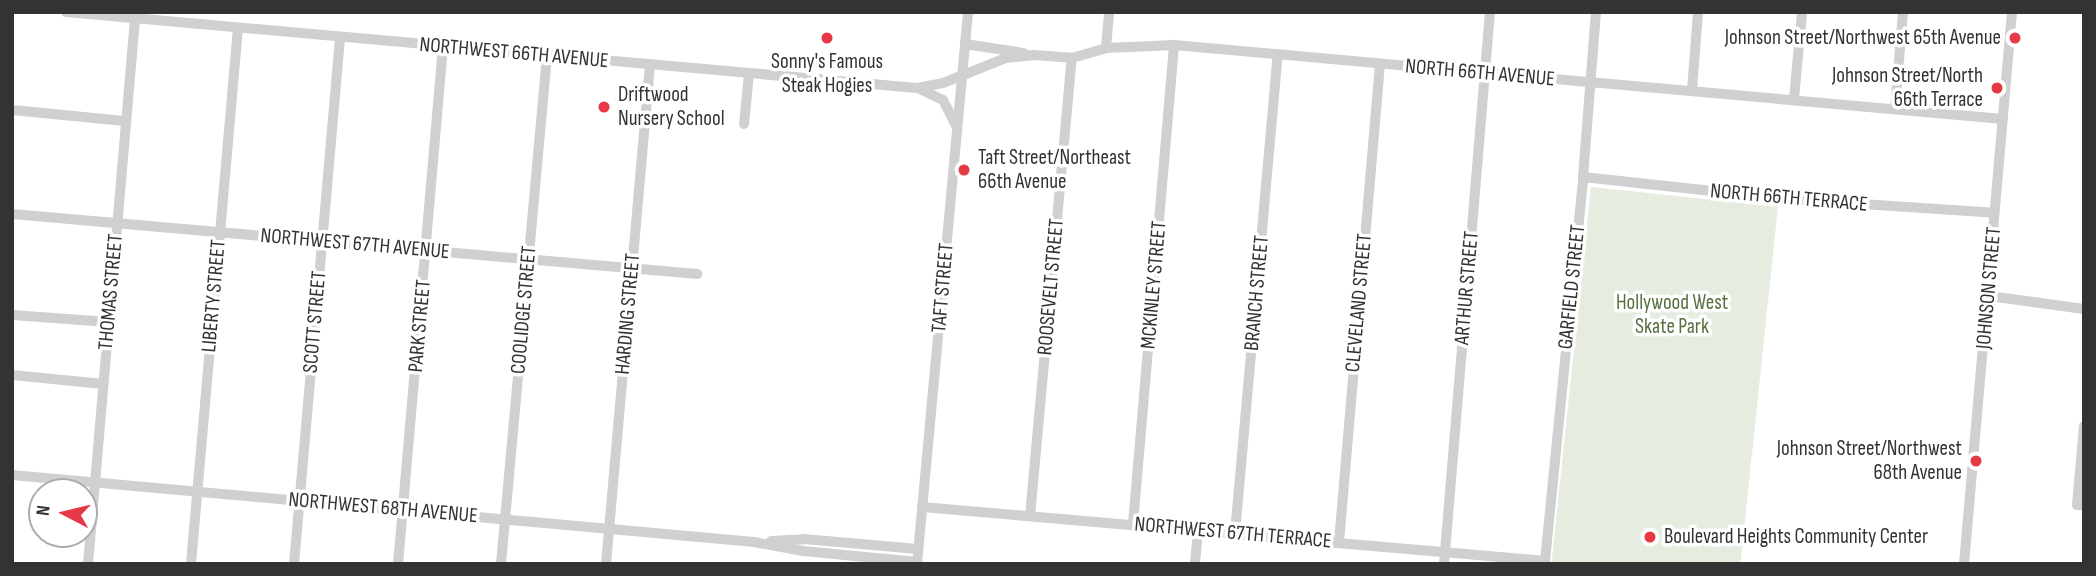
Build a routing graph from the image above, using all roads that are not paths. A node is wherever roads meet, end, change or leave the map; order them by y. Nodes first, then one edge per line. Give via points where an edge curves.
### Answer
1 (66, 12) edge
2 (968, 12) edge
3 (1109, 12) edge
4 (1490, 12) edge
5 (1596, 12) edge
6 (1698, 12) edge
7 (1802, 12) edge
8 (1903, 12) edge
9 (2012, 12) edge
10 (135, 19) junction
11 (238, 29) junction
12 (340, 38) junction
13 (965, 44) junction
14 (1174, 45) junction
15 (443, 47) junction
16 (1107, 48) junction
17 (1278, 54) junction
18 (1033, 55) junction
19 (547, 56) junction
20 (1072, 58) junction
21 (1380, 64) junction
22 (650, 65) junction
23 (749, 74) junction
24 (1485, 74) junction
25 (962, 77) junction
26 (1590, 82) junction
27 (917, 88) junction
28 (1692, 90) junction
29 (1794, 99) junction
30 (1895, 109) junction
31 (12, 110) edge
32 (2003, 119) junction
33 (124, 121) junction
34 (744, 124) dead end
35 (957, 128) junction
36 (1583, 177) junction
37 (12, 214) edge
38 (1995, 214) junction
39 (117, 224) junction
40 (220, 233) junction
41 (321, 241) junction
42 (426, 250) junction
43 (528, 259) junction
44 (632, 268) junction
45 (697, 274) dead end
46 (1989, 296) junction
47 (2084, 309) edge
48 (12, 315) edge
49 (109, 322) junction
50 (12, 375) edge
51 (104, 384) junction
52 (2084, 426) edge
53 (12, 475) edge
54 (47, 478) edge
55 (94, 478) edge
56 (98, 482) edge
57 (197, 493) junction
58 (300, 502) junction
59 (2080, 505) edge
60 (922, 507) junction
61 (403, 509) junction
62 (1030, 516) junction
63 (505, 519) junction
64 (1133, 524) junction
65 (609, 528) junction
66 (1198, 530) junction
67 (1235, 533) junction
68 (754, 541) junction
69 (1339, 542) junction
70 (918, 549) junction
71 (1445, 551) junction
72 (1545, 561) joint
73 (917, 563) edge
74 (191, 564) edge
75 (294, 564) edge
76 (398, 564) edge
77 (501, 564) edge
78 (606, 564) edge
79 (1195, 564) edge
80 (1444, 564) edge
81 (1964, 564) edge

1 - 10 street, NORTHWEST 66TH AVENUE
2 - 13 street, TAFT STREET
3 - 16 street
4 - 24 street, ARTHUR STREET
5 - 26 street, GARFIELD STREET
6 - 28 street
7 - 29 street
8 - 30 street
9 - 32 street, JOHNSON STREET
10 - 11 street, NORTHWEST 66TH AVENUE
10 - 33 street, THOMAS STREET
11 - 12 street, NORTHWEST 66TH AVENUE
11 - 40 street, LIBERTY STREET
12 - 15 street, NORTHWEST 66TH AVENUE
12 - 41 street, SCOTT STREET
13 - 18 street
13 - 25 street, TAFT STREET
14 - 16 street, NORTH 66TH AVENUE
14 - 17 street, NORTH 66TH AVENUE
14 - 64 street, MCKINLEY STREET
15 - 19 street, NORTHWEST 66TH AVENUE
15 - 42 street, PARK STREET
16 - 20 street, NORTH 66TH AVENUE
17 - 21 street, NORTH 66TH AVENUE
17 - 67 street, BRANCH STREET
18 - 20 street, NORTH 66TH AVENUE
18 - 25 street, NORTH 66TH AVENUE via 1006,58
19 - 22 street, NORTHWEST 66TH AVENUE
19 - 43 street, COOLIDGE STREET
20 - 62 street, ROOSEVELT STREET
21 - 24 street, NORTH 66TH AVENUE
21 - 69 street, CLEVELAND STREET
22 - 23 street, NORTHWEST 66TH AVENUE
22 - 44 street, HARDING STREET
23 - 27 street, NORTHWEST 66TH AVENUE
23 - 34 street
24 - 26 street, NORTH 66TH AVENUE
24 - 71 street, ARTHUR STREET
25 - 27 street, NORTHWEST 66TH AVENUE
25 - 35 street, TAFT STREET
26 - 28 street, NORTH 66TH AVENUE
26 - 36 street, GARFIELD STREET
27 - 35 street via 943,100
28 - 29 street, NORTH 66TH AVENUE
29 - 30 street, NORTH 66TH AVENUE
30 - 32 street, NORTH 66TH AVENUE
31 - 33 street
32 - 38 street, JOHNSON STREET
33 - 39 street, THOMAS STREET
35 - 60 street, TAFT STREET
36 - 38 street, NORTH 66TH TERRACE via 1786,199
36 - 72 street, GARFIELD STREET
37 - 39 street, NORTHWEST 67TH AVENUE
38 - 46 street, JOHNSON STREET
39 - 40 street, NORTHWEST 67TH AVENUE
39 - 49 street, THOMAS STREET
40 - 41 street, NORTHWEST 67TH AVENUE
40 - 57 street, LIBERTY STREET
41 - 42 street, NORTHWEST 67TH AVENUE
41 - 58 street, SCOTT STREET
42 - 43 street, NORTHWEST 67TH AVENUE
42 - 61 street, PARK STREET
43 - 44 street, NORTHWEST 67TH AVENUE
43 - 63 street, COOLIDGE STREET
44 - 45 street, NORTHWEST 67TH AVENUE
44 - 65 street, HARDING STREET
46 - 47 street
46 - 81 street, JOHNSON STREET
48 - 49 street
49 - 51 street, THOMAS STREET
50 - 51 street
51 - 55 street, THOMAS STREET
52 - 59 street
53 - 54 street, NORTHWEST 68TH AVENUE
56 - 57 street, NORTHWEST 68TH AVENUE
57 - 58 street, NORTHWEST 68TH AVENUE
57 - 74 street, LIBERTY STREET
58 - 61 street, NORTHWEST 68TH AVENUE
58 - 75 street, SCOTT STREET
60 - 62 street, NORTHWEST 67TH TERRACE
60 - 70 street, TAFT STREET
61 - 63 street, NORTHWEST 68TH AVENUE
61 - 76 street, PARK STREET
62 - 64 street, NORTHWEST 67TH TERRACE
63 - 65 street, NORTHWEST 68TH AVENUE
63 - 77 street, COOLIDGE STREET
64 - 66 street, NORTHWEST 67TH TERRACE
65 - 68 street, NORTHWEST 68TH AVENUE
65 - 78 street, HARDING STREET
66 - 67 street, NORTHWEST 67TH TERRACE
66 - 79 street
67 - 69 street, NORTHWEST 67TH TERRACE
68 - 70 street, NORTHWEST 68TH AVENUE via 804,539
68 - 73 street, NORTHWEST 68TH AVENUE
69 - 71 street, NORTHWEST 67TH TERRACE
70 - 73 street, TAFT STREET
71 - 72 street, NORTHWEST 67TH TERRACE
71 - 80 street, ARTHUR STREET

